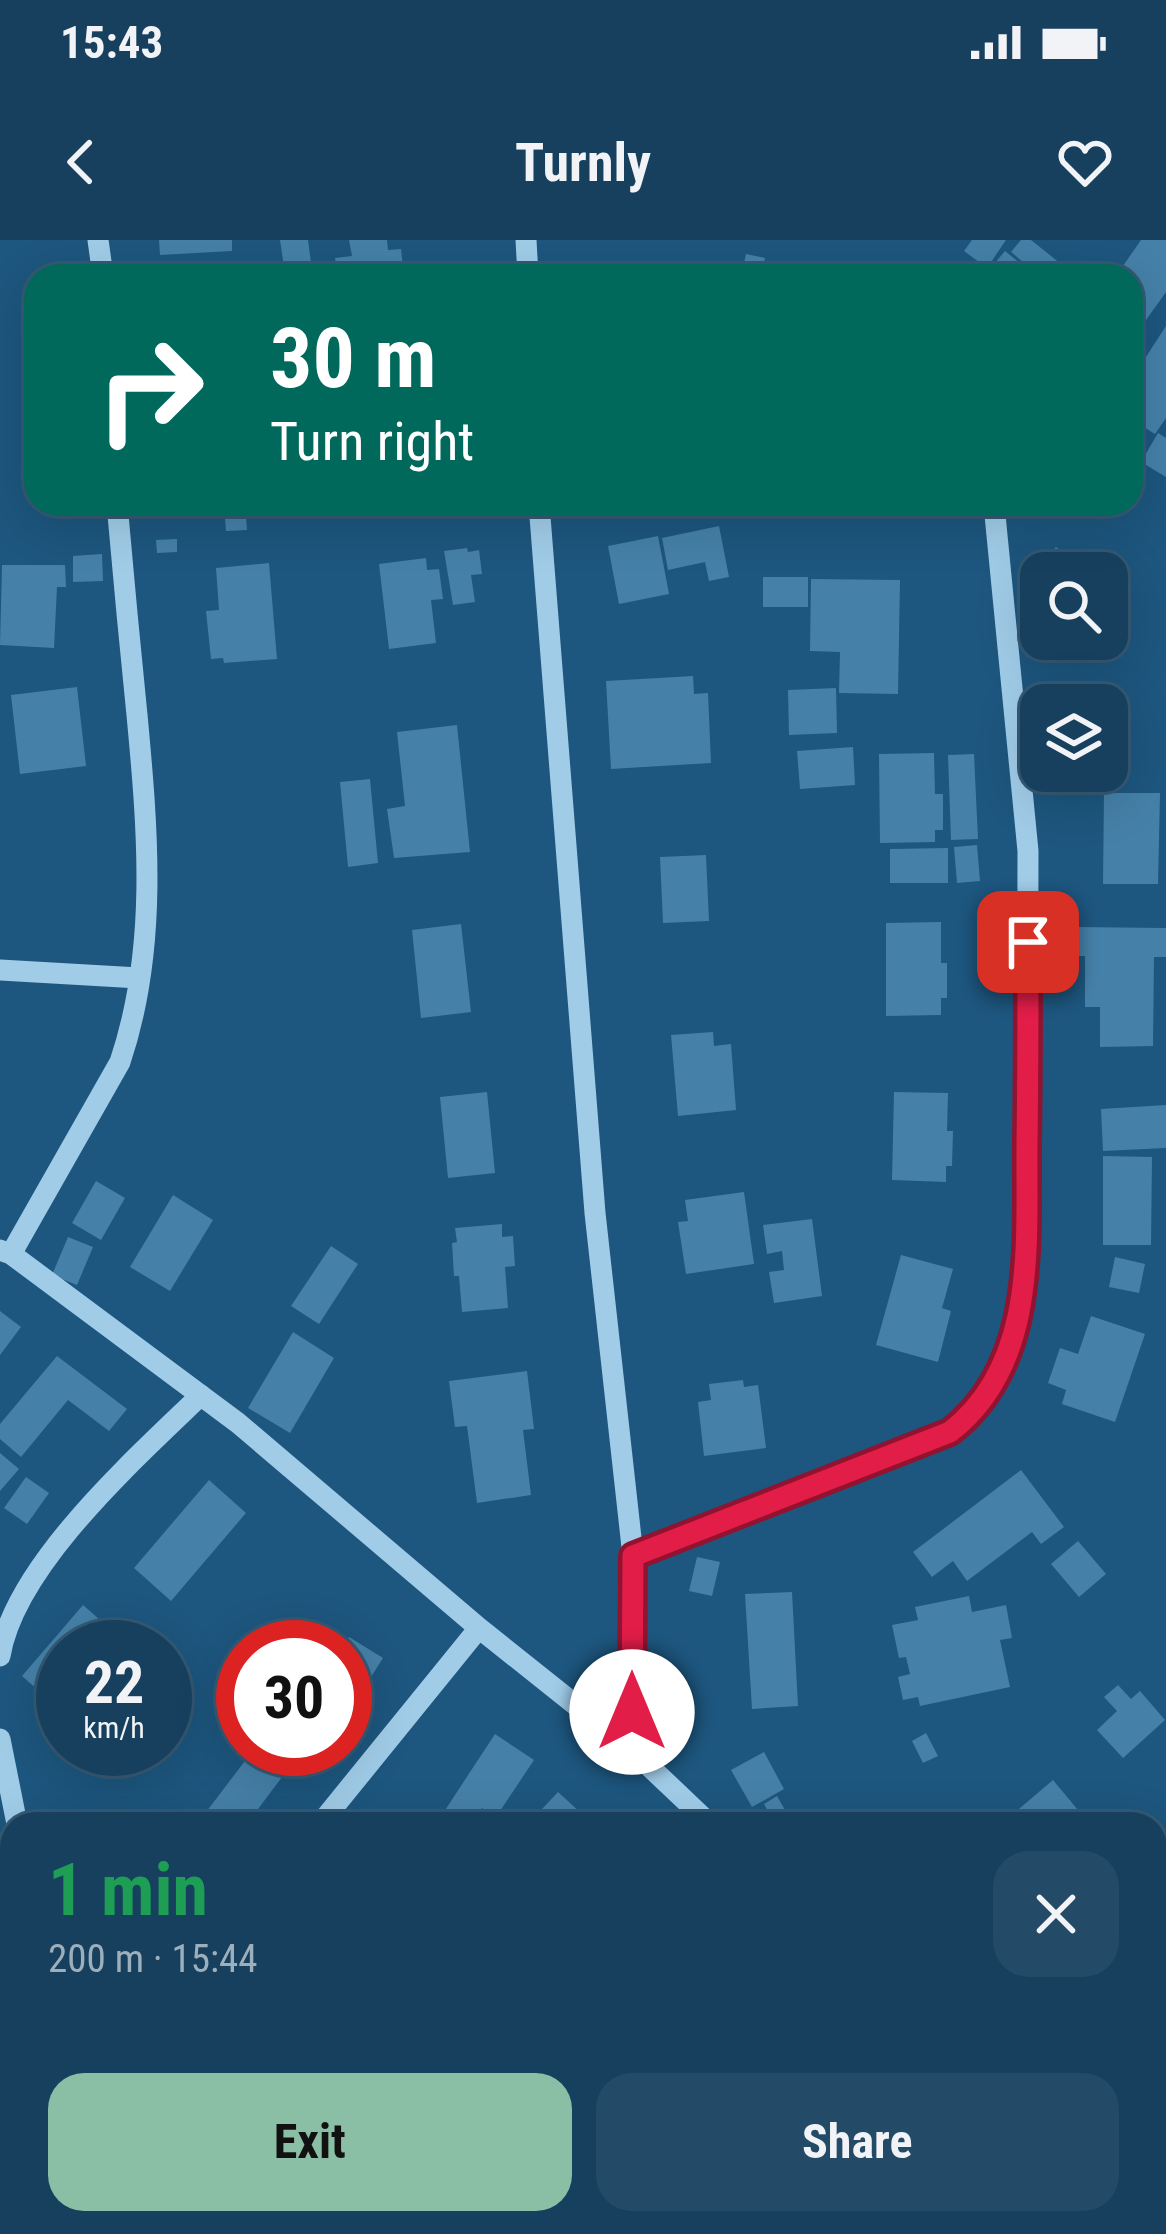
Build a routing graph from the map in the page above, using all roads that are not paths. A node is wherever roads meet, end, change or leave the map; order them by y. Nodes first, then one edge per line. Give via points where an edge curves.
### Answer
1 (117, 516) edge
2 (540, 516) edge
3 (995, 516) edge
4 (0, 970) edge
5 (139, 978) junction
6 (6, 1252) edge
7 (201, 1395) junction
8 (633, 1556) junction
9 (479, 1628) junction
10 (0, 1656) edge
11 (0, 1739) edge
12 (632, 1750) junction
13 (15, 1812) edge
14 (330, 1812) edge
15 (697, 1812) edge

1 - 5 street via 149,847
2 - 8 street via 595,1213
3 - 8 street via 1028,851 1027,1258 1002,1368 973,1414 950,1432
4 - 5 street
5 - 6 street via 120,1063
6 - 7 street
7 - 9 street
7 - 10 street via 41,1566
8 - 12 street
9 - 12 street
9 - 14 street
11 - 13 street
12 - 15 street

